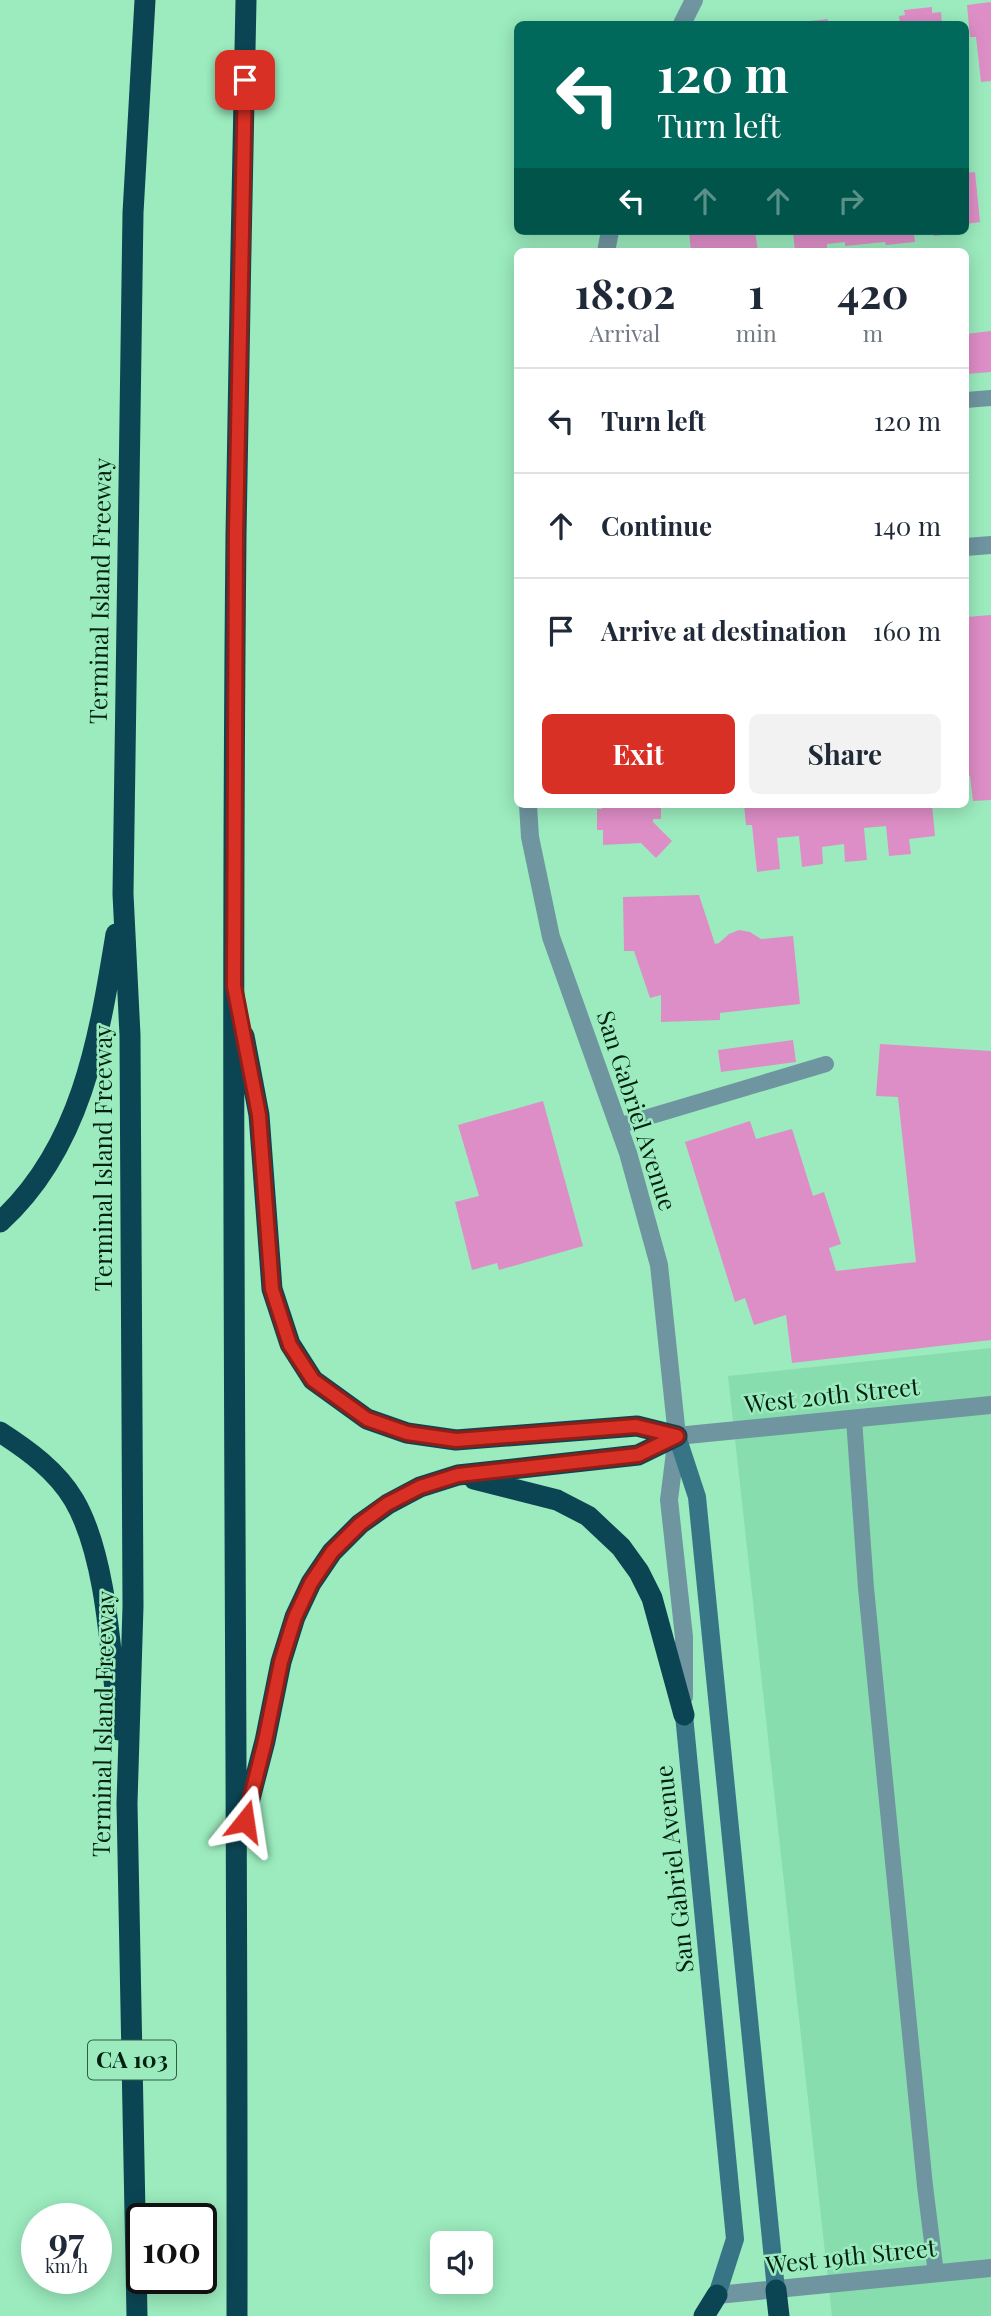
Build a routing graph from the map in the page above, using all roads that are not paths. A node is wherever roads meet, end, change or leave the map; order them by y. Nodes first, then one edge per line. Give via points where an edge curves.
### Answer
1 (145, 0) edge
2 (246, 0) edge
3 (694, 0) edge
4 (684, 21) edge
5 (991, 398) edge
6 (969, 400) edge
7 (991, 545) edge
8 (969, 547) edge
9 (528, 808) edge
10 (123, 894) junction
11 (234, 986) junction
12 (826, 1064) dead end
13 (618, 1126) junction
14 (0, 1222) edge
15 (991, 1405) edge
16 (854, 1419) junction
17 (0, 1432) edge
18 (677, 1436) junction
19 (458, 1475) junction
20 (684, 1715) junction
21 (127, 1803) junction
22 (238, 1847) junction
23 (991, 2268) edge
24 (936, 2273) junction
25 (776, 2290) junction
26 (717, 2295) junction
27 (137, 2316) edge
28 (237, 2316) edge
29 (704, 2316) edge
30 (779, 2316) edge

1 - 10 highway, Terminal Island Freeway via 133,213
2 - 11 highway via 236,533
3 - 4 street
5 - 6 lane
7 - 8 street
9 - 13 street, San Gabriel Avenue via 551,937
10 - 14 highway via 102,1020 79,1103 44,1170
10 - 21 highway, Terminal Island Freeway via 130,1035 133,1606
11 - 18 highway via 259,1115 272,1289 290,1345 313,1380 367,1419 407,1433 456,1440 636,1426
11 - 22 highway
12 - 13 lane
13 - 18 street, San Gabriel Avenue via 659,1265
15 - 16 street, West 20th Street
16 - 18 street, West 20th Street
16 - 24 lane via 866,1588
17 - 21 highway via 54,1473 74,1499 87,1527 105,1610
18 - 19 highway via 638,1455
18 - 20 street, San Gabriel Avenue via 669,1500 684,1637
18 - 25 main road, San Gabriel Avenue via 697,1497
19 - 20 highway via 557,1500 588,1516 621,1547 652,1598
19 - 22 highway via 420,1487 360,1524 332,1552 311,1583 281,1662
20 - 26 main road, San Gabriel Avenue via 736,2239
21 - 27 highway, Terminal Island Freeway / CA 103
22 - 28 highway
23 - 24 street, West 19th Street
24 - 25 street, West 19th Street
25 - 26 street, West 19th Street
25 - 30 highway
26 - 29 highway

